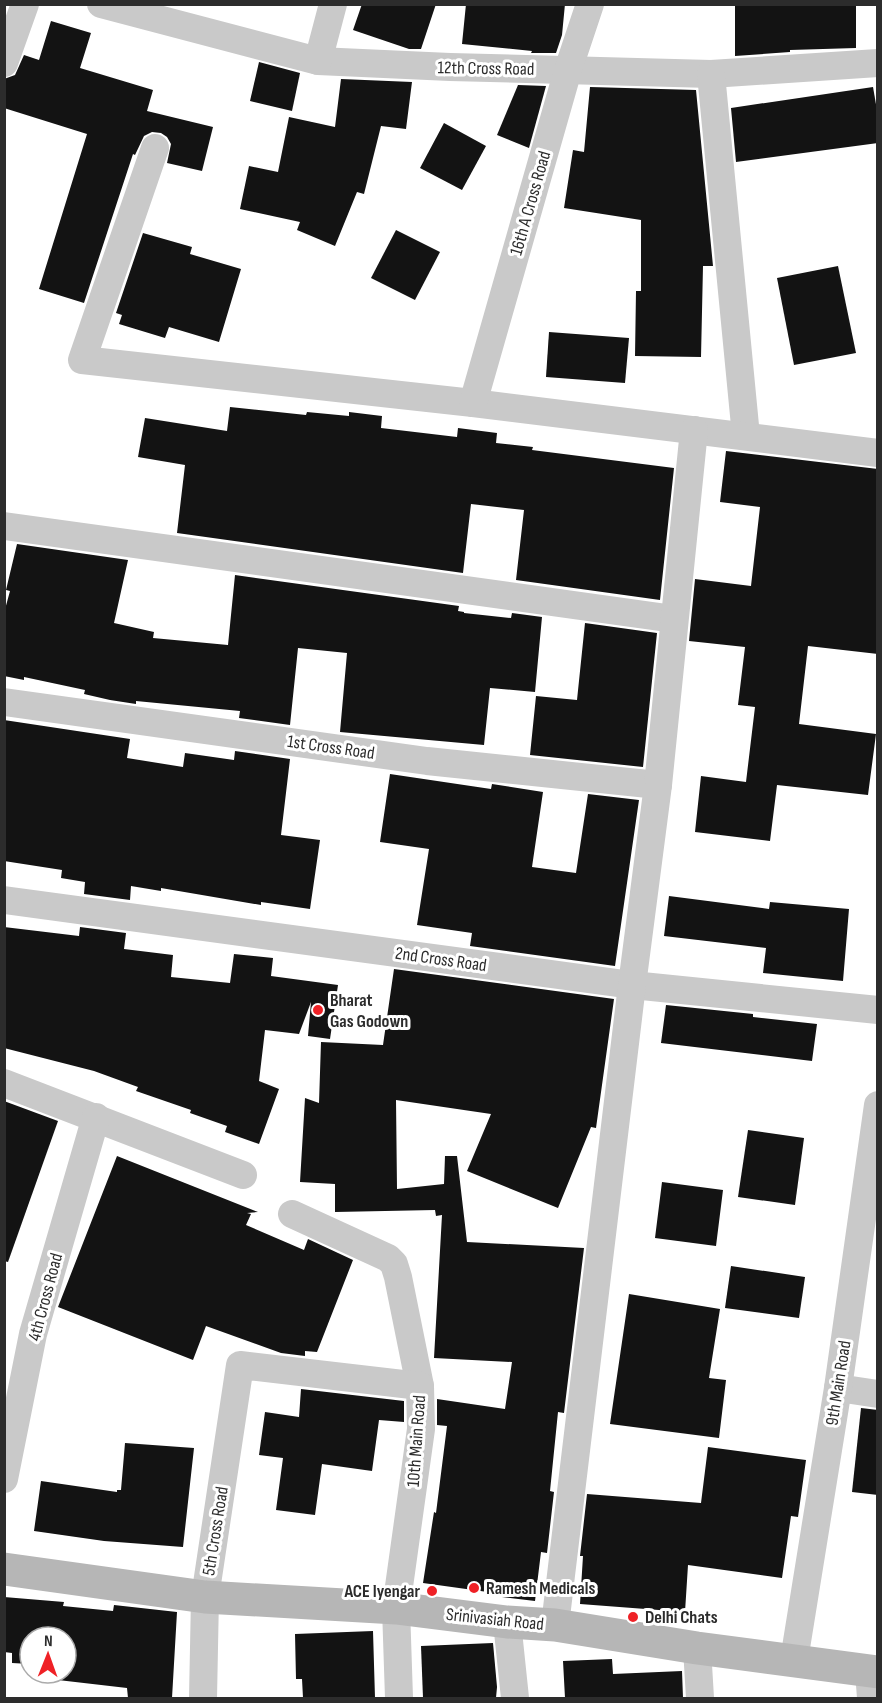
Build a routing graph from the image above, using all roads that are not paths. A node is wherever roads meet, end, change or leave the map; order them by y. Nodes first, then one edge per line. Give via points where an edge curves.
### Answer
1 (25, 4) edge
2 (101, 4) edge
3 (333, 4) edge
4 (590, 4) edge
5 (318, 61) junction
6 (4, 63) edge
7 (878, 63) edge
8 (568, 70) junction
9 (711, 74) junction
10 (155, 148) dead end
11 (473, 404) junction
12 (694, 430) junction
13 (746, 436) junction
14 (878, 453) edge
15 (4, 526) edge
16 (674, 619) junction
17 (4, 702) edge
18 (658, 785) junction
19 (4, 900) edge
20 (632, 985) junction
21 (878, 1010) edge
22 (4, 1083) edge
23 (878, 1106) edge
24 (96, 1118) junction
25 (243, 1175) dead end
26 (292, 1214) dead end
27 (420, 1386) junction
28 (838, 1388) junction
29 (878, 1394) edge
30 (4, 1479) edge
31 (4, 1569) edge
32 (205, 1597) junction
33 (396, 1608) junction
34 (507, 1622) junction
35 (555, 1625) junction
36 (697, 1648) junction
37 (794, 1660) junction
38 (873, 1680) edge
39 (203, 1698) edge
40 (399, 1698) edge
41 (515, 1698) edge
42 (700, 1698) edge

1 - 6 street
2 - 5 street, 12th Cross Road
3 - 5 street
4 - 8 street, 16th A Cross Road
5 - 8 street, 12th Cross Road
7 - 9 street, 12th Cross Road
8 - 9 street, 12th Cross Road
8 - 11 street, 16th A Cross Road
9 - 13 street
10 - 11 street via 82,360
11 - 12 street
12 - 13 street
12 - 16 street
13 - 14 street
15 - 16 street
16 - 18 street
17 - 18 street, 1st Cross Road via 427,761
18 - 20 street
19 - 20 street, 2nd Cross Road
20 - 21 street, 2nd Cross Road
20 - 35 street
22 - 24 street
23 - 28 street, 9th Main Road
24 - 25 street
24 - 30 street, 4th Cross Road via 33,1334
26 - 27 street, 10th Main Road via 394,1264
27 - 32 street, 5th Cross Road via 240,1365
27 - 33 street, 10th Main Road via 421,1429
28 - 29 street
28 - 37 street, 9th Main Road
31 - 32 street, Srinivasiah Road
32 - 33 street, Srinivasiah Road
32 - 39 street, 5th Cross Road
33 - 34 street, Srinivasiah Road
33 - 40 street, 10th Main Road
34 - 35 street, Srinivasiah Road
34 - 41 street
35 - 36 street, Srinivasiah Road
36 - 37 street, Srinivasiah Road
36 - 42 street
37 - 38 street, Srinivasiah Road

